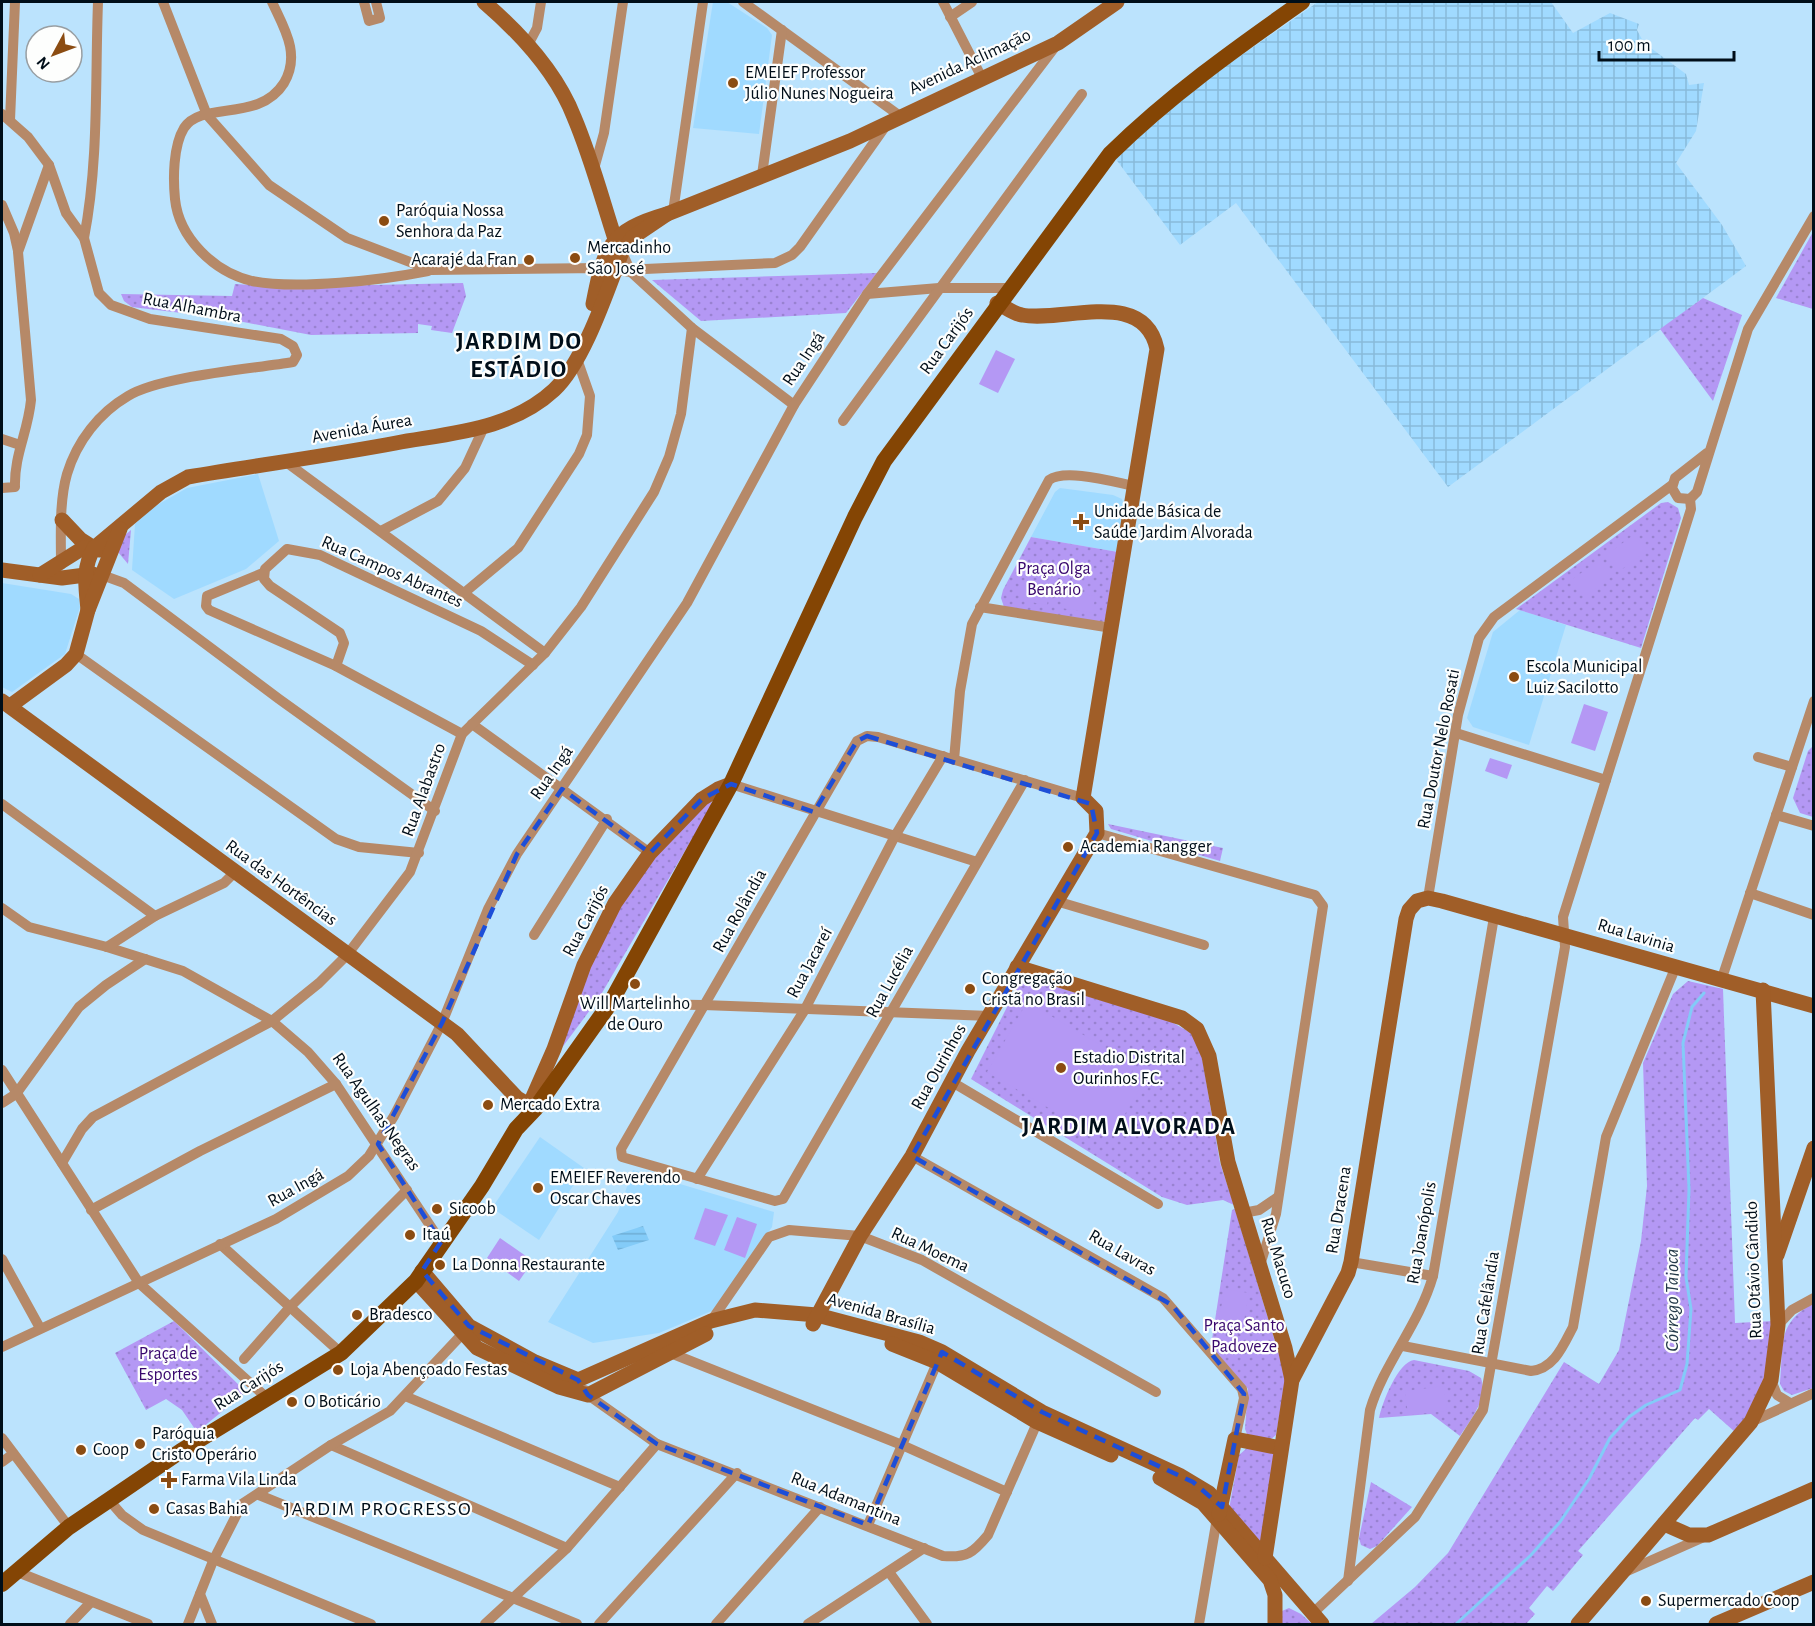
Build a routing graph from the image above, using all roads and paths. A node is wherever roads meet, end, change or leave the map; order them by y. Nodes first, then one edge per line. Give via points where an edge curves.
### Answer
1 (15, 2) edge
2 (98, 2) edge
3 (163, 2) edge
4 (272, 2) edge
5 (363, 2) edge
6 (376, 2) edge
7 (483, 2) edge
8 (541, 2) edge
9 (623, 2) edge
10 (703, 2) edge
11 (743, 2) edge
12 (943, 2) edge
13 (972, 2) edge
14 (1117, 2) edge
15 (1302, 2) edge
16 (950, 16) junction
17 (782, 30) junction
18 (1058, 43) junction
19 (528, 45) junction
20 (1021, 59) junction
21 (982, 78) junction
22 (1027, 84) junction
23 (1082, 94) dead end
24 (207, 115) junction
25 (6, 117) edge
26 (894, 119) junction
27 (865, 133) junction
28 (866, 154) junction
29 (49, 165) junction
30 (594, 170) junction
31 (762, 175) junction
32 (2, 206) edge
33 (670, 213) junction
34 (1814, 216) edge
35 (84, 238) junction
36 (618, 245) junction
37 (18, 252) junction
38 (608, 269) junction
39 (431, 270) junction
40 (632, 272) junction
41 (939, 288) junction
42 (1008, 288) junction
43 (867, 294) junction
44 (997, 303) junction
45 (692, 328) junction
46 (577, 359) junction
47 (794, 405) junction
48 (843, 421) dead end
49 (484, 428) junction
50 (2, 439) edge
51 (20, 445) junction
52 (1707, 453) junction
53 (310, 459) junction
54 (286, 462) junction
55 (1683, 473) junction
56 (307, 478) junction
57 (1698, 483) junction
58 (1672, 485) junction
59 (1135, 486) junction
60 (2, 488) edge
61 (1690, 498) junction
62 (62, 520) junction
63 (120, 528) junction
64 (381, 531) junction
65 (94, 548) junction
66 (108, 558) junction
67 (2, 570) edge
68 (62, 570) junction
69 (263, 573) junction
70 (85, 574) junction
71 (102, 575) junction
72 (124, 583) junction
73 (464, 593) junction
74 (980, 607) junction
75 (88, 610) junction
76 (1112, 628) junction
77 (545, 653) junction
78 (75, 654) junction
79 (533, 665) junction
80 (336, 666) junction
81 (1814, 701) edge
82 (4, 707) edge
83 (472, 724) junction
84 (1809, 732) edge
85 (1456, 733) junction
86 (462, 734) junction
87 (943, 756) junction
88 (1758, 757) dead end
89 (954, 760) junction
90 (1792, 767) junction
91 (1025, 780) junction
92 (1606, 780) junction
93 (731, 784) junction
94 (562, 789) junction
95 (1083, 798) junction
96 (2, 804) edge
97 (435, 811) junction
98 (814, 812) junction
99 (1776, 815) junction
100 (607, 819) junction
101 (1814, 826) edge
102 (1098, 833) junction
103 (895, 836) junction
104 (419, 853) junction
105 (650, 853) junction
106 (977, 862) junction
107 (234, 873) junction
108 (1750, 893) junction
109 (1426, 898) junction
110 (1056, 901) junction
111 (2, 908) edge
112 (1814, 915) edge
113 (155, 916) junction
114 (1494, 917) junction
115 (534, 935) dead end
116 (1563, 936) junction
117 (1204, 945) dead end
118 (107, 946) junction
119 (347, 955) junction
120 (145, 959) junction
121 (1676, 966) junction
122 (1017, 967) junction
123 (1722, 978) junction
124 (1763, 990) junction
125 (611, 1002) junction
126 (706, 1005) junction
127 (1814, 1006) edge
128 (804, 1011) junction
129 (892, 1012) junction
130 (990, 1016) junction
131 (272, 1021) junction
132 (442, 1023) junction
133 (2, 1070) edge
134 (952, 1082) junction
135 (336, 1083) junction
136 (16, 1094) junction
137 (2, 1103) edge
138 (532, 1107) junction
139 (378, 1144) junction
140 (1814, 1148) edge
141 (912, 1156) junction
142 (62, 1163) junction
143 (697, 1179) junction
144 (407, 1190) junction
145 (1278, 1197) junction
146 (783, 1199) joint
147 (1158, 1204) dead end
148 (91, 1210) junction
149 (1243, 1213) junction
150 (860, 1236) junction
151 (441, 1242) junction
152 (220, 1244) junction
153 (2, 1259) edge
154 (1351, 1262) junction
155 (1774, 1263) junction
156 (1260, 1265) junction
157 (419, 1276) junction
158 (1433, 1276) junction
159 (139, 1283) junction
160 (1776, 1293) junction
161 (1814, 1298) edge
162 (1801, 1303) junction
163 (290, 1307) junction
164 (815, 1320) junction
165 (711, 1321) junction
166 (1778, 1324) junction
167 (40, 1328) junction
168 (1317, 1329) junction
169 (466, 1331) junction
170 (695, 1338) junction
171 (654, 1346) junction
172 (1403, 1346) junction
173 (2, 1347) edge
174 (1285, 1348) junction
175 (341, 1353) junction
176 (671, 1353) junction
177 (939, 1357) junction
178 (244, 1359) dead end
179 (689, 1360) junction
180 (1492, 1365) junction
181 (578, 1380) junction
182 (1292, 1380) junction
183 (1771, 1380) junction
184 (1156, 1392) dead end
185 (1814, 1393) edge
186 (588, 1395) junction
187 (405, 1396) junction
188 (267, 1398) junction
189 (1790, 1403) junction
190 (1039, 1417) junction
191 (1751, 1422) junction
192 (2, 1438) edge
193 (1235, 1440) junction
194 (657, 1444) junction
195 (331, 1445) junction
196 (902, 1445) junction
197 (1281, 1448) junction
198 (13, 1454) junction
199 (2, 1462) edge
200 (737, 1473) junction
201 (620, 1487) junction
202 (1814, 1490) edge
203 (1007, 1492) junction
204 (259, 1495) junction
205 (109, 1500) junction
206 (820, 1507) junction
207 (1219, 1513) junction
208 (1664, 1524) junction
209 (868, 1525) junction
210 (69, 1527) junction
211 (1228, 1531) junction
212 (1708, 1535) junction
213 (1214, 1538) junction
214 (1650, 1540) junction
215 (1351, 1543) junction
216 (567, 1548) junction
217 (924, 1548) junction
218 (1667, 1553) junction
219 (1265, 1558) junction
220 (213, 1561) junction
221 (1369, 1561) junction
222 (15, 1571) junction
223 (889, 1572) junction
224 (1622, 1573) junction
225 (1348, 1581) junction
226 (1814, 1582) edge
227 (2, 1584) edge
228 (200, 1594) junction
229 (511, 1599) junction
230 (91, 1602) junction
231 (1316, 1618) edge
232 (1274, 1619) edge
233 (70, 1624) edge
234 (148, 1624) edge
235 (188, 1624) edge
236 (212, 1624) edge
237 (369, 1624) edge
238 (484, 1624) edge
239 (577, 1624) edge
240 (599, 1624) edge
241 (716, 1624) edge
242 (808, 1624) edge
243 (927, 1624) edge
244 (1199, 1624) edge
245 (1578, 1624) edge
246 (1716, 1624) edge

1 - 25 street
2 - 35 street via 93,159
3 - 24 street
4 - 24 street via 291,45 291,65 284,83 272,97 256,106
5 - 6 street via 369,21 380,18
7 - 19 street
8 - 19 street via 537,28
9 - 30 street via 604,133
10 - 33 street
11 - 17 street
12 - 16 street
13 - 16 street
14 - 18 street, Avenida Aclimação
15 - 42 main road, Rua Carijós via 1219,61 1144,120 1110,153
16 - 21 street
17 - 26 street
17 - 31 street
18 - 20 street, Avenida Aclimação
18 - 22 street, Rua Ingá
19 - 30 street via 574,115
20 - 21 street, Avenida Aclimação
20 - 22 street
21 - 26 street, Avenida Aclimação
22 - 43 street, Rua Ingá
23 - 41 street, Rua Carijós
24 - 39 street via 269,185 304,210 347,238
24 - 39 street via 189,122 180,136 175,196 183,227 218,266 251,280 294,283 392,278
25 - 29 street, Rua Alhambra via 39,149
26 - 27 street, Avenida Aclimação
26 - 28 street
27 - 28 street
27 - 31 street, Avenida Aclimação
28 - 40 street via 800,247 786,260
29 - 35 street, Rua Alhambra via 66,213
29 - 37 street
30 - 36 street
31 - 33 street, Avenida Aclimação
32 - 37 street
33 - 36 street, Avenida Aclimação
34 - 52 street via 1748,329
35 - 62 street, Rua Alhambra via 99,293 111,305 150,319 281,339 296,350 297,360 170,382 130,395 95,423 76,451 67,474
36 - 38 street, Avenida Áurea via 606,253
36 - 40 street
37 - 51 street via 31,384 30,412
38 - 39 street
38 - 40 street
38 - 46 street, Avenida Áurea
40 - 45 street
41 - 42 street
41 - 43 street
41 - 48 street, Rua Carijós
42 - 44 main road, Rua Carijós
43 - 47 street, Rua Ingá
44 - 59 street via 1022,315 1109,311 1134,318 1150,329 1157,349
44 - 93 main road, Rua Carijós via 871,482
45 - 47 street
45 - 77 street, Rua Alabastro via 681,414 654,492 581,607
46 - 49 street, Avenida Áurea via 555,389 536,405
46 - 73 street via 590,396 587,435 579,454 518,548
47 - 94 street, Rua Ingá via 687,603
49 - 53 street, Avenida Áurea
49 - 64 street via 465,468 438,501
50 - 51 street
51 - 60 street via 15,487
52 - 55 street
52 - 57 street
53 - 54 street, Avenida Áurea
53 - 56 street
54 - 56 street
54 - 63 street, Avenida Áurea via 189,477 161,492
55 - 57 street via 1691,474
55 - 58 street
56 - 64 street
57 - 61 street via 1697,492
58 - 61 street via 1678,498
58 - 85 street, Rua Doutor Nelo Rosati via 1488,622 1479,638
59 - 74 street via 1067,474 1054,476
59 - 76 street
61 - 92 street, Rua Cafelândia via 1682,540
62 - 65 street
62 - 68 street
63 - 65 street, Avenida Áurea
63 - 66 street, Avenida Áurea
64 - 73 street
65 - 66 street
65 - 68 street, Avenida Áurea via 75,552
65 - 70 street
66 - 71 street, Avenida Áurea
66 - 72 street
67 - 68 street, Avenida Áurea via 40,575
68 - 70 street, Avenida Áurea
69 - 79 street, Rua Campos Abrantes via 287,549 320,555 481,631
69 - 80 street via 270,586 340,633 344,643
69 - 80 street via 207,596 209,610
70 - 71 street, Avenida Áurea
70 - 75 street
71 - 72 street
71 - 75 street
72 - 97 street
73 - 77 street
74 - 76 street
74 - 89 street via 967,646
75 - 78 street
76 - 95 street
77 - 79 street, Rua Alabastro
78 - 82 street via 66,665
78 - 104 street via 336,839 359,847
79 - 83 street, Rua Alabastro
80 - 86 street
81 - 84 street
82 - 107 street, Rua das Hortências via 181,831
83 - 86 street, Rua Alabastro
83 - 94 street
84 - 90 street
85 - 92 street
85 - 109 street, Rua Doutor Nelo Rosati
86 - 97 street, Rua Alabastro
87 - 89 street, Rua Rolândia
87 - 98 street, Rua Rolândia via 878,737 862,738 846,756
87 - 103 street, Rua Jacareí
88 - 90 street
89 - 91 street, Rua Rolândia
90 - 99 street
91 - 95 street, Rua Rolândia
91 - 106 street, Rua Lucélia
92 - 116 street, Rua Cafelândia via 1563,917
93 - 98 street
93 - 105 street, Rua Carijós via 702,799
93 - 125 main road, Rua Carijós
94 - 100 street
94 - 132 street, Rua Ingá via 512,863 488,909
95 - 102 street via 1095,811
96 - 113 street
97 - 104 street, Rua Alabastro
98 - 103 street
98 - 126 street, Rua Rolândia
99 - 101 street
99 - 108 street
100 - 105 street
100 - 115 street
102 - 110 street, Rua Ourinhos
102 - 145 street via 1316,895 1323,906
103 - 106 street
103 - 128 street, Rua Jacareí
104 - 119 street, Rua Alabastro via 410,872
105 - 138 street, Rua Carijós via 615,903 584,965
106 - 129 street, Rua Lucélia
107 - 113 street via 224,883
107 - 119 street, Rua das Hortências
108 - 112 street
108 - 123 street
109 - 114 street, Rua Lavinia
109 - 154 street, Rua Dracena via 1413,905 1406,919
110 - 117 street
110 - 122 street, Rua Ourinhos
111 - 118 street, Rua Agulhas Negras via 29,927
113 - 118 street
114 - 116 street, Rua Lavinia
114 - 158 street, Rua Joanópolis
116 - 121 street, Rua Lavinia
116 - 180 street, Rua Cafelândia via 1565,947
118 - 120 street, Rua Agulhas Negras
119 - 131 street, Rua Alabastro
119 - 132 street, Rua das Hortências
120 - 131 street, Rua Agulhas Negras via 183,971
120 - 136 street via 79,1006
121 - 123 street
121 - 180 street, Rua Lavinia via 1606,1137 1573,1328 1559,1353 1539,1370
122 - 130 street, Rua Ourinhos
122 - 149 street, Rua Macuco via 1149,1006 1192,1024 1203,1038 1209,1056 1228,1162
123 - 124 street
124 - 127 street
124 - 155 street, Rua Otávio Cândido
125 - 126 street
125 - 138 main road, Rua Carijós
126 - 128 street
126 - 143 street, Rua Rolândia via 621,1149 626,1160
128 - 129 street
128 - 143 street, Rua Jacareí
129 - 130 street
129 - 146 street, Rua Lucélia
130 - 134 street, Rua Ourinhos
131 - 135 street, Rua Agulhas Negras
131 - 142 street, Rua Alabastro via 93,1117
132 - 138 street, Rua das Hortências via 517,1098
132 - 139 street, Rua Ingá
133 - 136 street
134 - 141 street, Rua Ourinhos
134 - 147 street
135 - 139 street, Rua Agulhas Negras
135 - 148 street
136 - 137 street
136 - 142 street
138 - 151 main road, Rua Carijós via 498,1173 482,1186
139 - 144 street, Rua Agulhas Negras
139 - 152 street, Rua Ingá via 348,1176 316,1198
140 - 155 street
141 - 150 street, Rua Ourinhos
141 - 193 street, Rua Lavras via 1172,1305 1242,1389 1244,1398
142 - 148 street
143 - 146 street, Rua Rolândia via 775,1201
144 - 151 street, Rua Agulhas Negras
144 - 163 street
145 - 149 street, Rua Macuco via 1259,1210
145 - 156 street via 1271,1236
148 - 159 street
149 - 156 street, Rua Macuco
150 - 164 street, Rua Ourinhos
150 - 165 street, Rua Moema via 789,1230 776,1233 769,1237
150 - 184 street, Rua Moema via 922,1260
151 - 157 main road, Rua Carijós
152 - 159 street, Rua Ingá
152 - 163 street
153 - 167 street
154 - 158 street
154 - 168 street, Rua Dracena
155 - 160 street, Rua Otávio Cândido
156 - 174 street, Rua Macuco
157 - 169 street
157 - 175 main road, Rua Carijós
158 - 172 street, Rua Joanópolis
159 - 167 street, Rua Ingá
159 - 188 street
160 - 162 street via 1788,1302
160 - 166 street, Rua Otávio Cândido
161 - 162 street
162 - 166 street
163 - 175 street
163 - 178 street
164 - 165 street, Avenida Brasília via 756,1310
164 - 170 street, Avenida Brasília via 750,1318
164 - 177 street, Avenida Brasília via 919,1342
165 - 171 street, Avenida Brasília
166 - 183 street, Rua Otávio Cândido
167 - 173 street, Rua Ingá
168 - 174 street via 1299,1344
168 - 182 street, Rua Dracena
169 - 181 street
169 - 186 street via 477,1348 558,1387
169 - 187 street
170 - 176 street, Avenida Brasília
170 - 179 street
171 - 176 street
171 - 181 street, Avenida Brasília
172 - 180 street, Rua Lavinia
172 - 215 street, Rua Joanópolis via 1370,1410
174 - 182 street, Rua Macuco
175 - 188 main road, Rua Carijós
176 - 179 street
176 - 186 street, Avenida Brasília
177 - 190 street, Avenida Brasília
177 - 196 street
179 - 196 street
180 - 221 street, Rua Cafelândia via 1481,1415 1419,1512
181 - 186 street, Rua Adamantina
182 - 197 street, Rua Dracena
183 - 189 street via 1777,1395
183 - 191 street, Rua Otávio Cândido
185 - 189 street
186 - 194 street, Rua Adamantina
187 - 195 street via 390,1411
187 - 201 street
188 - 205 main road, Rua Carijós
189 - 191 street
190 - 203 street, Rua Adamantina
190 - 207 street, Avenida Brasília via 1193,1482 1209,1493
191 - 208 street, Rua Otávio Cândido
192 - 198 street
193 - 197 street
193 - 207 street, Rua Lavras
194 - 200 street, Rua Adamantina
194 - 201 street
195 - 204 street
195 - 216 street
196 - 203 street
196 - 209 street
197 - 219 street, Rua Dracena
198 - 199 street
198 - 210 street
200 - 206 street, Rua Adamantina
200 - 240 street
201 - 216 street
202 - 212 street
203 - 217 street, Rua Adamantina via 988,1534 976,1550 959,1557 943,1556
204 - 220 street via 237,1510
204 - 229 street
205 - 210 main road, Rua Carijós
205 - 220 street via 134,1525
206 - 209 street, Rua Adamantina
206 - 241 street
207 - 211 street, Avenida Brasília
207 - 213 street
207 - 219 street, Avenida Brasília
208 - 212 street via 1689,1535
208 - 214 street, Rua Otávio Cândido
209 - 217 street, Rua Adamantina
210 - 222 main road, Rua Carijós
211 - 213 street
211 - 232 street, Avenida Brasília via 1271,1582
212 - 218 street
213 - 244 street
214 - 218 street
214 - 224 street, Rua Otávio Cândido
215 - 221 street
215 - 225 street, Rua Joanópolis
216 - 229 street
217 - 223 street
218 - 224 street
219 - 231 street, Avenida Brasília
220 - 228 street
220 - 237 street
221 - 225 street, Rua Cafelândia
222 - 227 main road, Rua Carijós
222 - 230 street
223 - 242 street
223 - 243 street
224 - 245 street, Rua Otávio Cândido
225 - 231 street, Rua Cafelândia
226 - 246 street
228 - 235 street
228 - 236 street
229 - 238 street
229 - 239 street
230 - 233 street
230 - 234 street
231 - 232 street via 1289,1602

